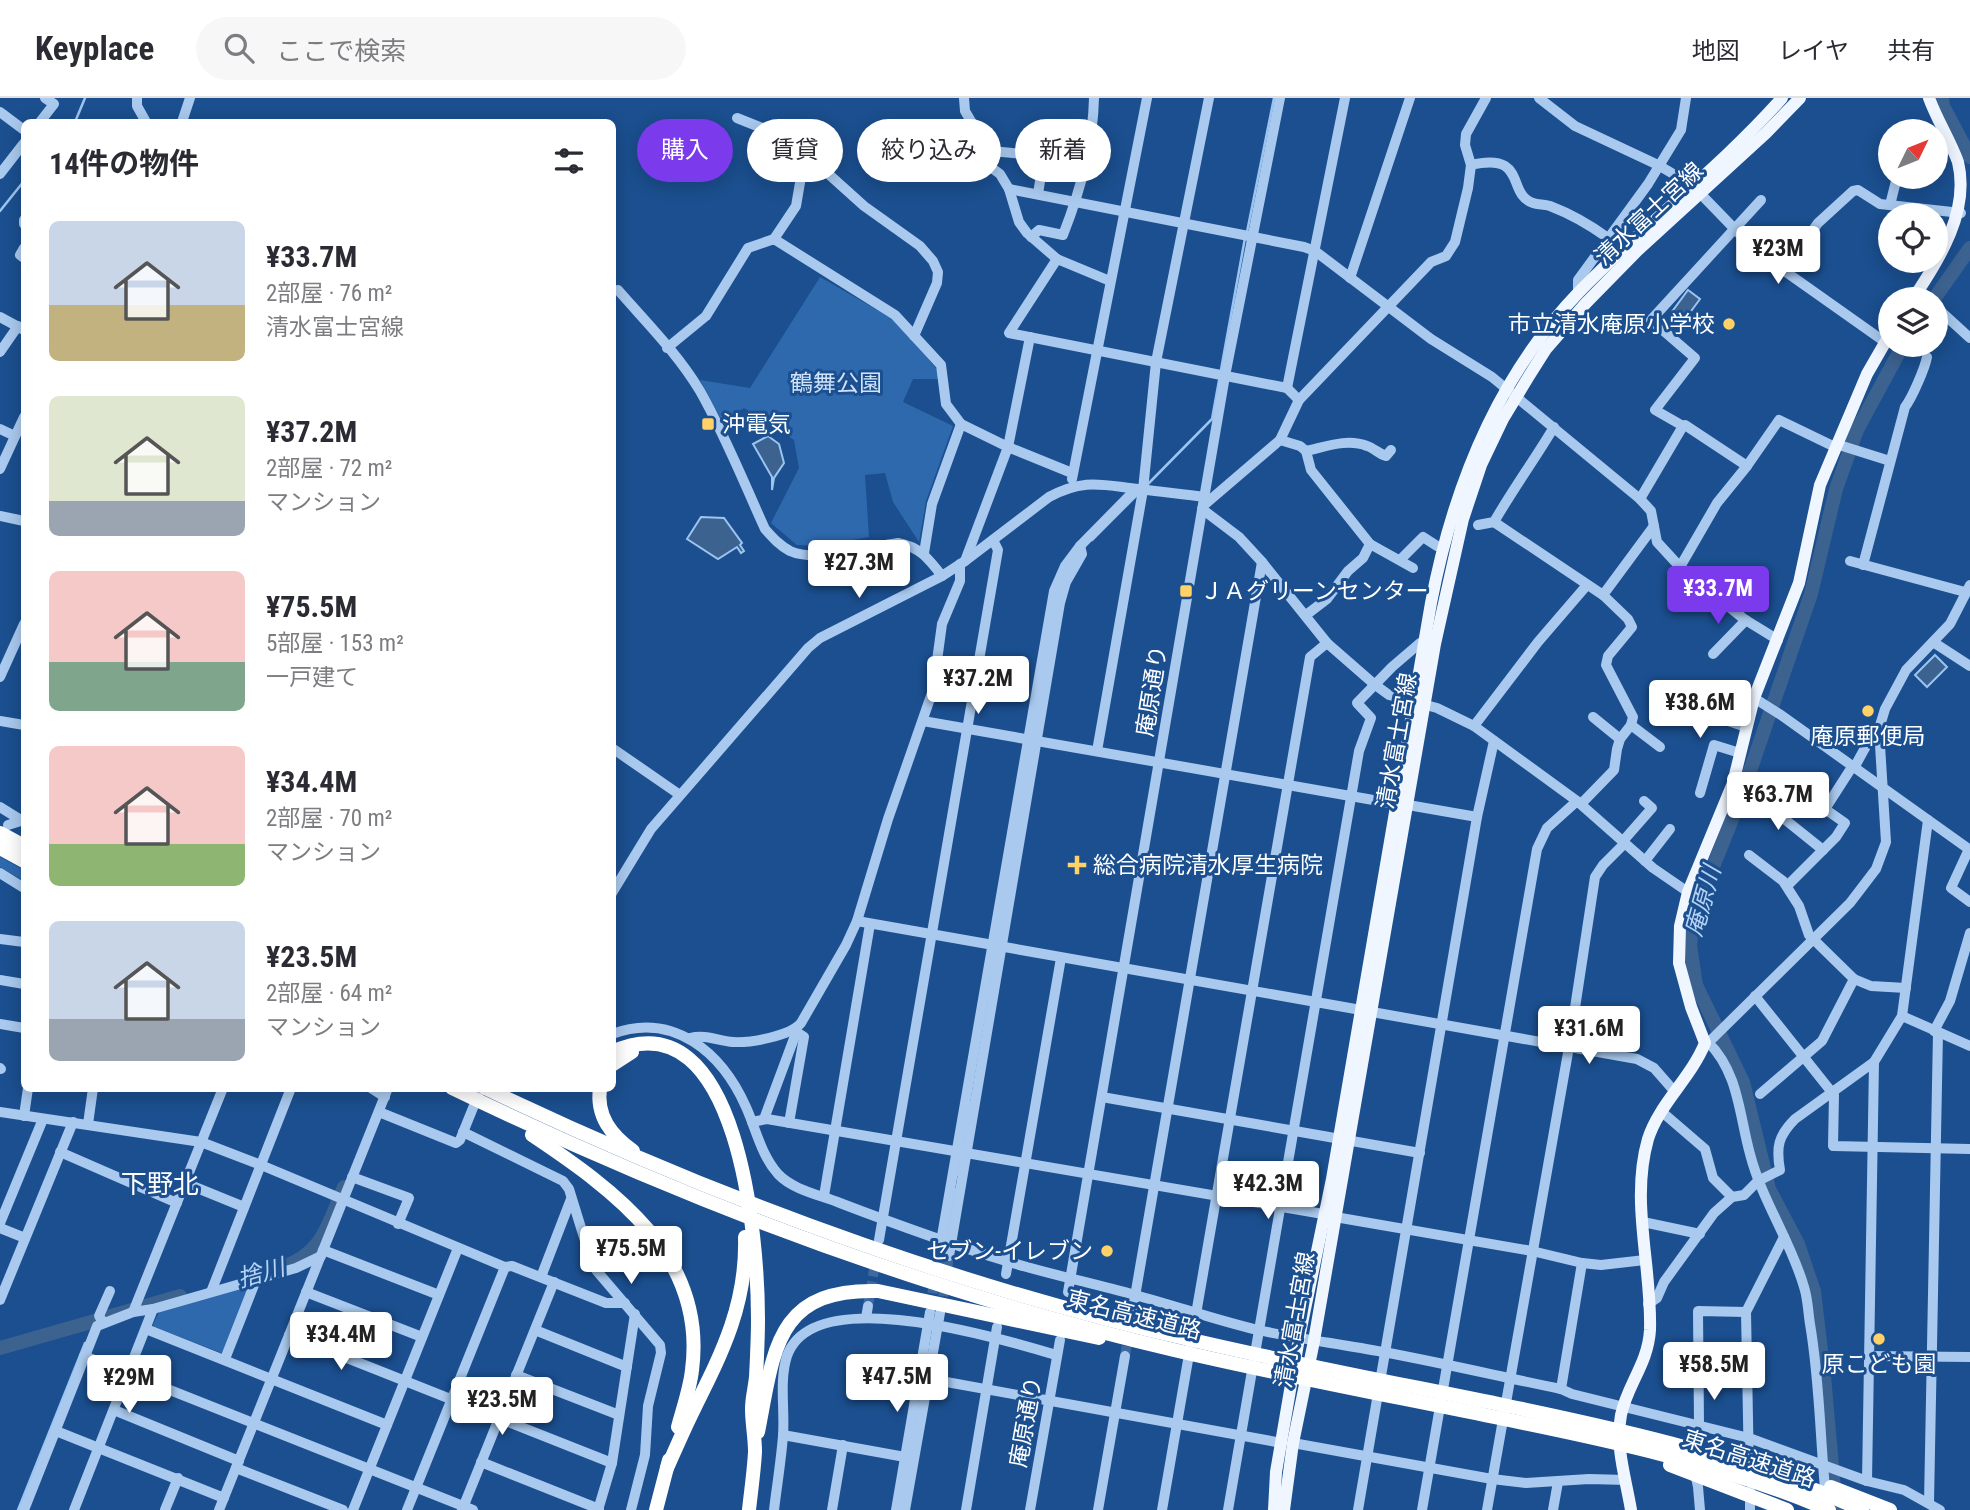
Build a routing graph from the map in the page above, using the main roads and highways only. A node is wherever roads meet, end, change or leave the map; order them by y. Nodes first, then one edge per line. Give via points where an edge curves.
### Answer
1 (1782, 98) edge
2 (1800, 98) edge
3 (1929, 98) edge
4 (1697, 189) junction
5 (1924, 287) edge
6 (1878, 355) edge
7 (1512, 393) junction
8 (1420, 704) junction
9 (4, 829) edge
10 (21, 843) edge
11 (0, 848) edge
12 (21, 859) edge
13 (616, 1050) edge
14 (616, 1062) edge
15 (483, 1092) edge
16 (600, 1092) edge
17 (650, 1163) junction
18 (1329, 1216) junction
19 (774, 1220) junction
20 (1181, 1347) junction
21 (1288, 1443) junction
22 (755, 1450) junction
23 (1705, 1465) junction
24 (1744, 1467) junction
25 (667, 1468) junction
26 (1849, 1499) junction
27 (656, 1510) edge
28 (748, 1510) edge
29 (1274, 1510) edge
30 (1284, 1510) edge
31 (1631, 1510) edge
32 (1787, 1510) edge
33 (1828, 1510) edge
34 (1862, 1510) edge
35 (1890, 1510) edge

1 - 4 main road, 清水富士宮線
2 - 4 main road, 清水富士宮線 via 1766,133
3 - 5 main road via 1962,180 1955,230
4 - 7 main road, 清水富士宮線 via 1586,303
4 - 7 main road, 清水富士宮線 via 1578,293 1534,344
6 - 31 main road via 1820,485 1799,583 1746,727 1733,783 1688,892 1680,926 1679,963 1691,1007 1708,1041 1649,1136 1640,1178 1650,1331 1644,1362 1621,1416 1621,1462
7 - 8 main road, 清水富士宮線 via 1463,519
7 - 8 main road, 清水富士宮線 via 1465,476 1443,547 1425,643
8 - 18 main road, 清水富士宮線
9 - 10 highway
11 - 12 highway
13 - 22 highway via 651,1042 681,1052 711,1087 733,1134 754,1228 758,1320 752,1408
14 - 25 highway via 628,1054 664,1051 696,1075 728,1139 744,1225 744,1276 734,1320
15 - 17 highway, 東名高速道路
15 - 19 highway, 東名高速道路 via 611,1163 738,1214
15 - 25 highway via 618,1197 670,1262 688,1306 694,1351
16 - 17 highway via 606,1125
17 - 19 highway, 東名高速道路
18 - 21 main road, 清水富士宮線 via 1314,1341
18 - 21 main road, 清水富士宮線 via 1299,1338
19 - 20 highway, 東名高速道路 via 931,1282 1042,1315
20 - 22 highway via 1083,1336 878,1291 832,1294 800,1313 776,1345
20 - 23 highway, 東名高速道路
20 - 23 highway, 東名高速道路 via 1569,1419
21 - 29 main road, 清水富士宮線 via 1276,1472
21 - 30 main road, 清水富士宮線
22 - 28 highway
23 - 24 highway, 東名高速道路
23 - 32 highway via 1745,1493
24 - 26 highway, 東名高速道路
24 - 33 highway, 東名高速道路
25 - 27 highway
26 - 34 highway, 東名高速道路
26 - 35 highway

